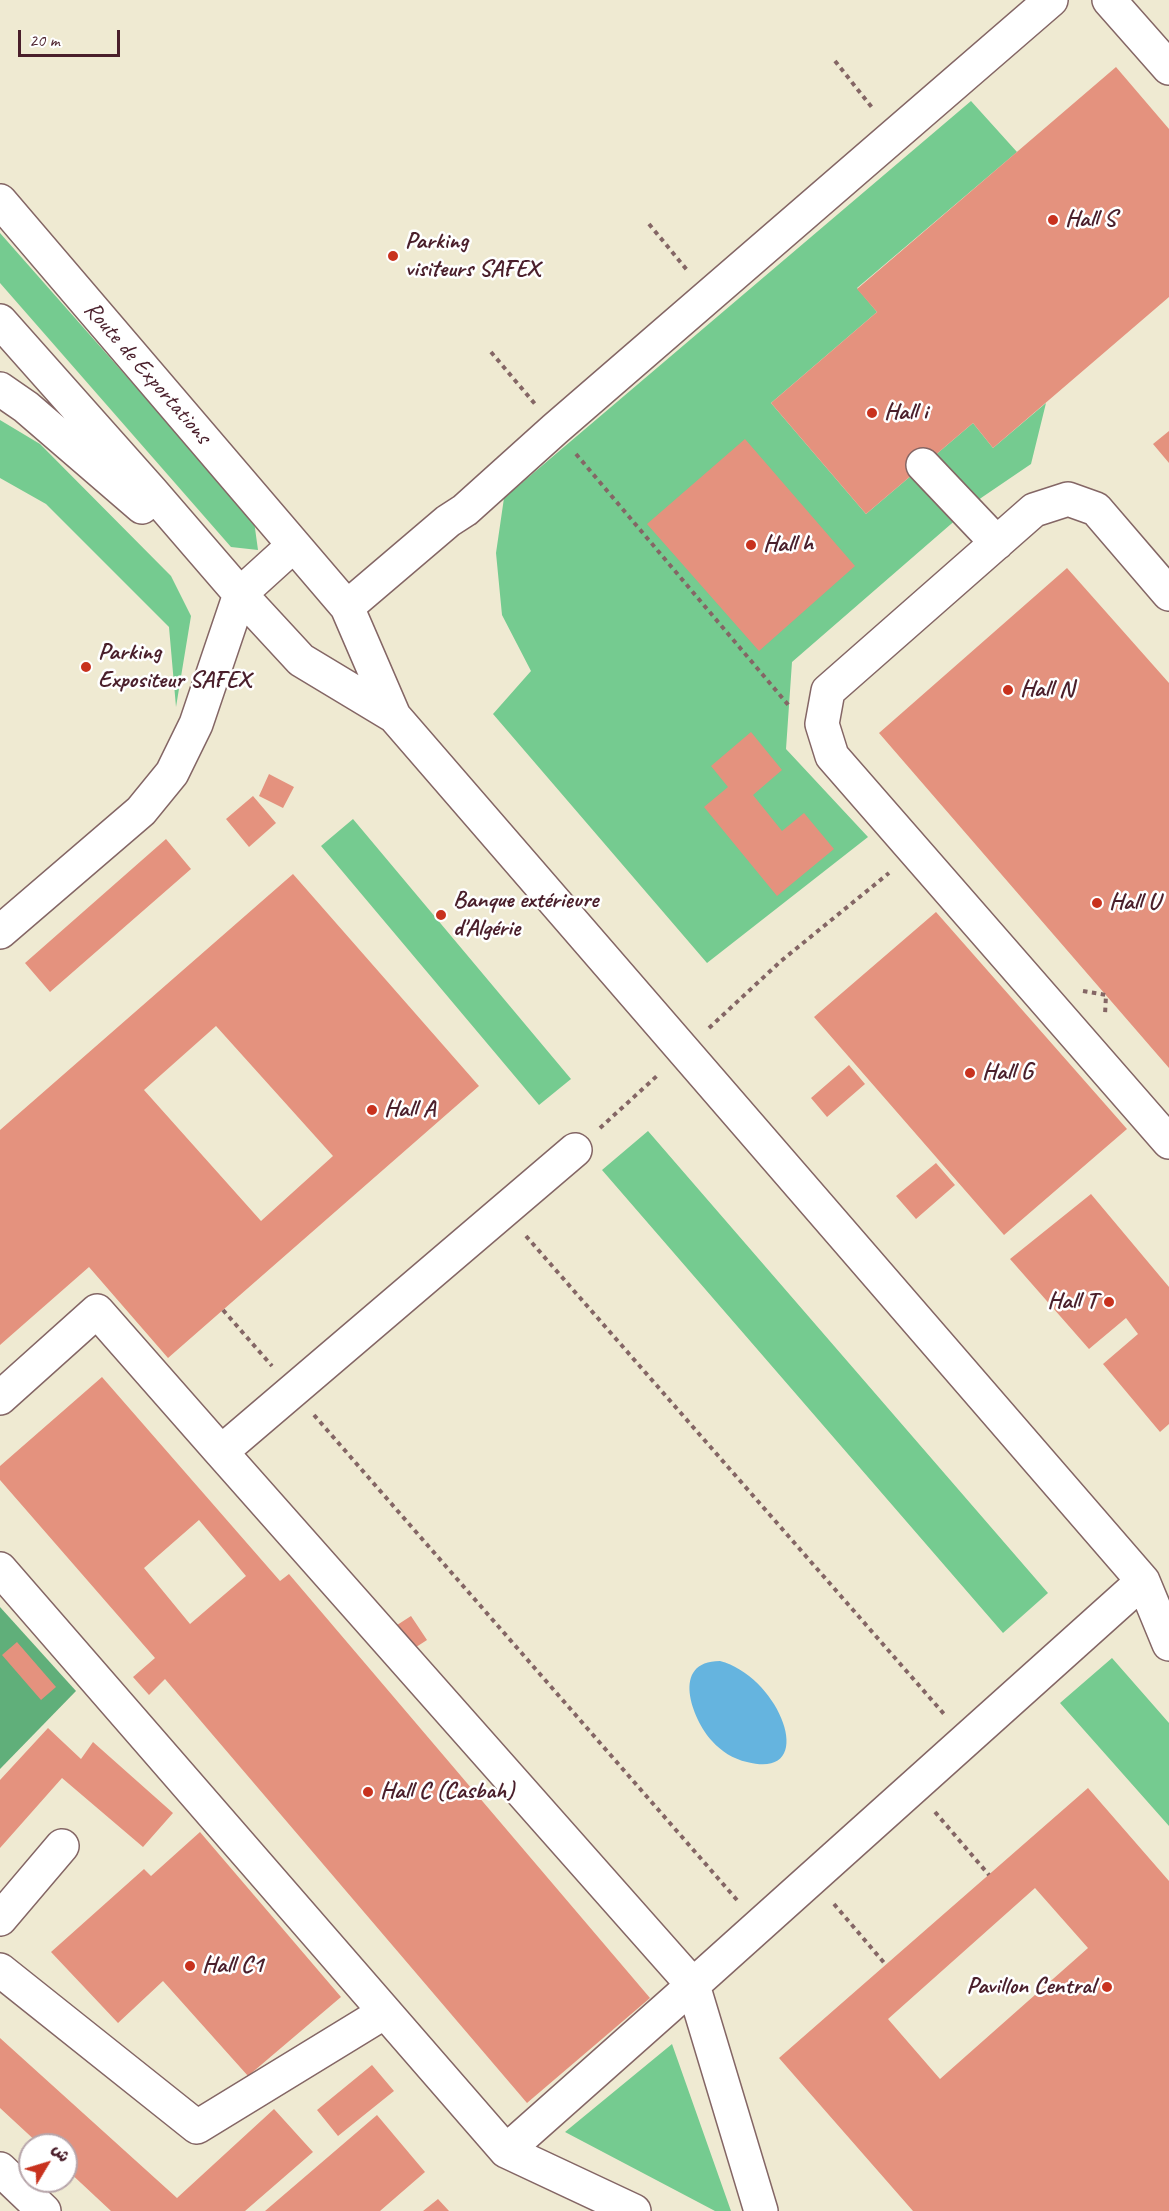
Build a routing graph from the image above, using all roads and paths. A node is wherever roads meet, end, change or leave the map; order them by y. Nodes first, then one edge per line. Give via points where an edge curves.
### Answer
1 (1051, 0) edge
2 (1109, 0) edge
3 (835, 61) dead end
4 (1169, 68) edge
5 (894, 135) junction
6 (0, 201) edge
7 (649, 224) dead end
8 (709, 296) junction
9 (0, 321) edge
10 (491, 352) dead end
11 (0, 389) edge
12 (555, 429) junction
13 (923, 465) dead end
14 (997, 543) junction
15 (294, 545) junction
16 (240, 594) junction
17 (1169, 594) edge
18 (347, 607) junction
19 (368, 687) junction
20 (794, 712) dead end
21 (861, 896) dead end
22 (0, 932) edge
23 (781, 961) dead end
24 (1169, 1142) edge
25 (575, 1150) dead end
26 (504, 1211) junction
27 (223, 1310) dead end
28 (293, 1391) junction
29 (0, 1398) edge
30 (220, 1452) junction
31 (0, 1569) edge
32 (1143, 1581) junction
33 (1169, 1644) edge
34 (966, 1739) junction
35 (913, 1787) junction
36 (62, 1846) dead end
37 (989, 1875) dead end
38 (812, 1878) junction
39 (0, 1919) edge
40 (759, 1926) junction
41 (886, 1965) dead end
42 (0, 1970) edge
43 (693, 1985) junction
44 (385, 2012) junction
45 (506, 2151) junction
46 (0, 2169) edge
47 (44, 2211) edge
48 (634, 2211) edge
49 (761, 2211) edge

1 - 5 street
2 - 4 street
3 - 5 path
5 - 8 street
6 - 15 street, Route de Exportations
7 - 8 path
8 - 12 street
9 - 16 street
10 - 12 path
11 - 16 street via 87,459
12 - 18 street via 465,510
12 - 20 path
13 - 14 street
14 - 17 street via 1034,510 1068,499 1096,509
14 - 24 street via 828,691 822,723 832,756
15 - 16 street
15 - 18 street, Route de Exportations
16 - 19 street via 302,660
16 - 22 street via 196,724 172,773 141,811
18 - 19 street, Route de Exportations
19 - 32 street, Route de Exportations
21 - 23 path
25 - 26 street
26 - 28 street
26 - 34 path
27 - 28 path
28 - 30 street
28 - 40 path
29 - 30 street via 97,1311
30 - 43 street
31 - 44 street
32 - 33 street, Route de Exportations
32 - 34 street
34 - 35 street
35 - 37 path
35 - 38 street
36 - 39 street
38 - 40 street
38 - 41 path
40 - 43 street
42 - 44 street via 197,2127
43 - 45 street
43 - 49 street
44 - 45 street
45 - 48 street
46 - 47 street

